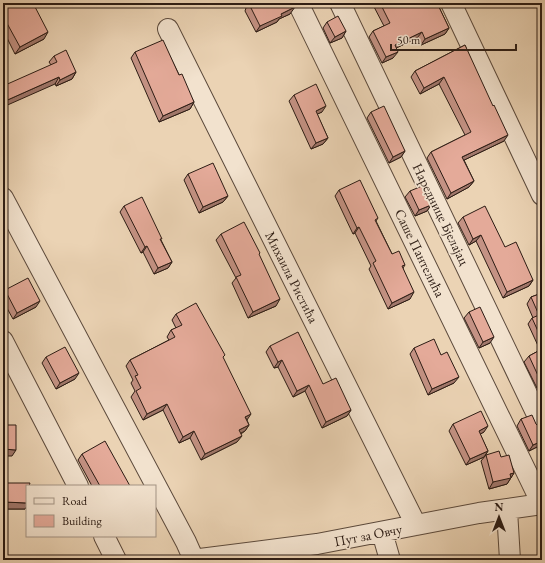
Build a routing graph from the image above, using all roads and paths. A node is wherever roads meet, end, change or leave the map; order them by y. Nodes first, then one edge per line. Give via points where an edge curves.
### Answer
1 (298, 3) edge
2 (340, 3) edge
3 (451, 3) edge
4 (168, 29) dead end
5 (542, 195) edge
6 (3, 198) edge
7 (3, 341) edge
8 (542, 425) edge
9 (77, 485) edge
10 (156, 485) edge
11 (156, 486) edge
12 (542, 504) edge
13 (507, 510) junction
14 (416, 525) junction
15 (382, 532) junction
16 (104, 537) edge
17 (257, 556) edge
18 (116, 560) edge
19 (193, 560) edge
20 (390, 560) edge
21 (510, 560) edge

1 - 12 street, Саше Пантелића
2 - 8 street, Нареднице Бјелајац
3 - 5 street
4 - 14 street, Михаила Ристића
6 - 10 street
7 - 9 street
11 - 19 street
12 - 13 street, Пут за Овчу
13 - 14 street, Пут за Овчу
13 - 21 street
14 - 15 street, Пут за Овчу
15 - 17 street, Пут за Овчу
15 - 20 street
16 - 18 street
17 - 19 street, Пут за Овчу

